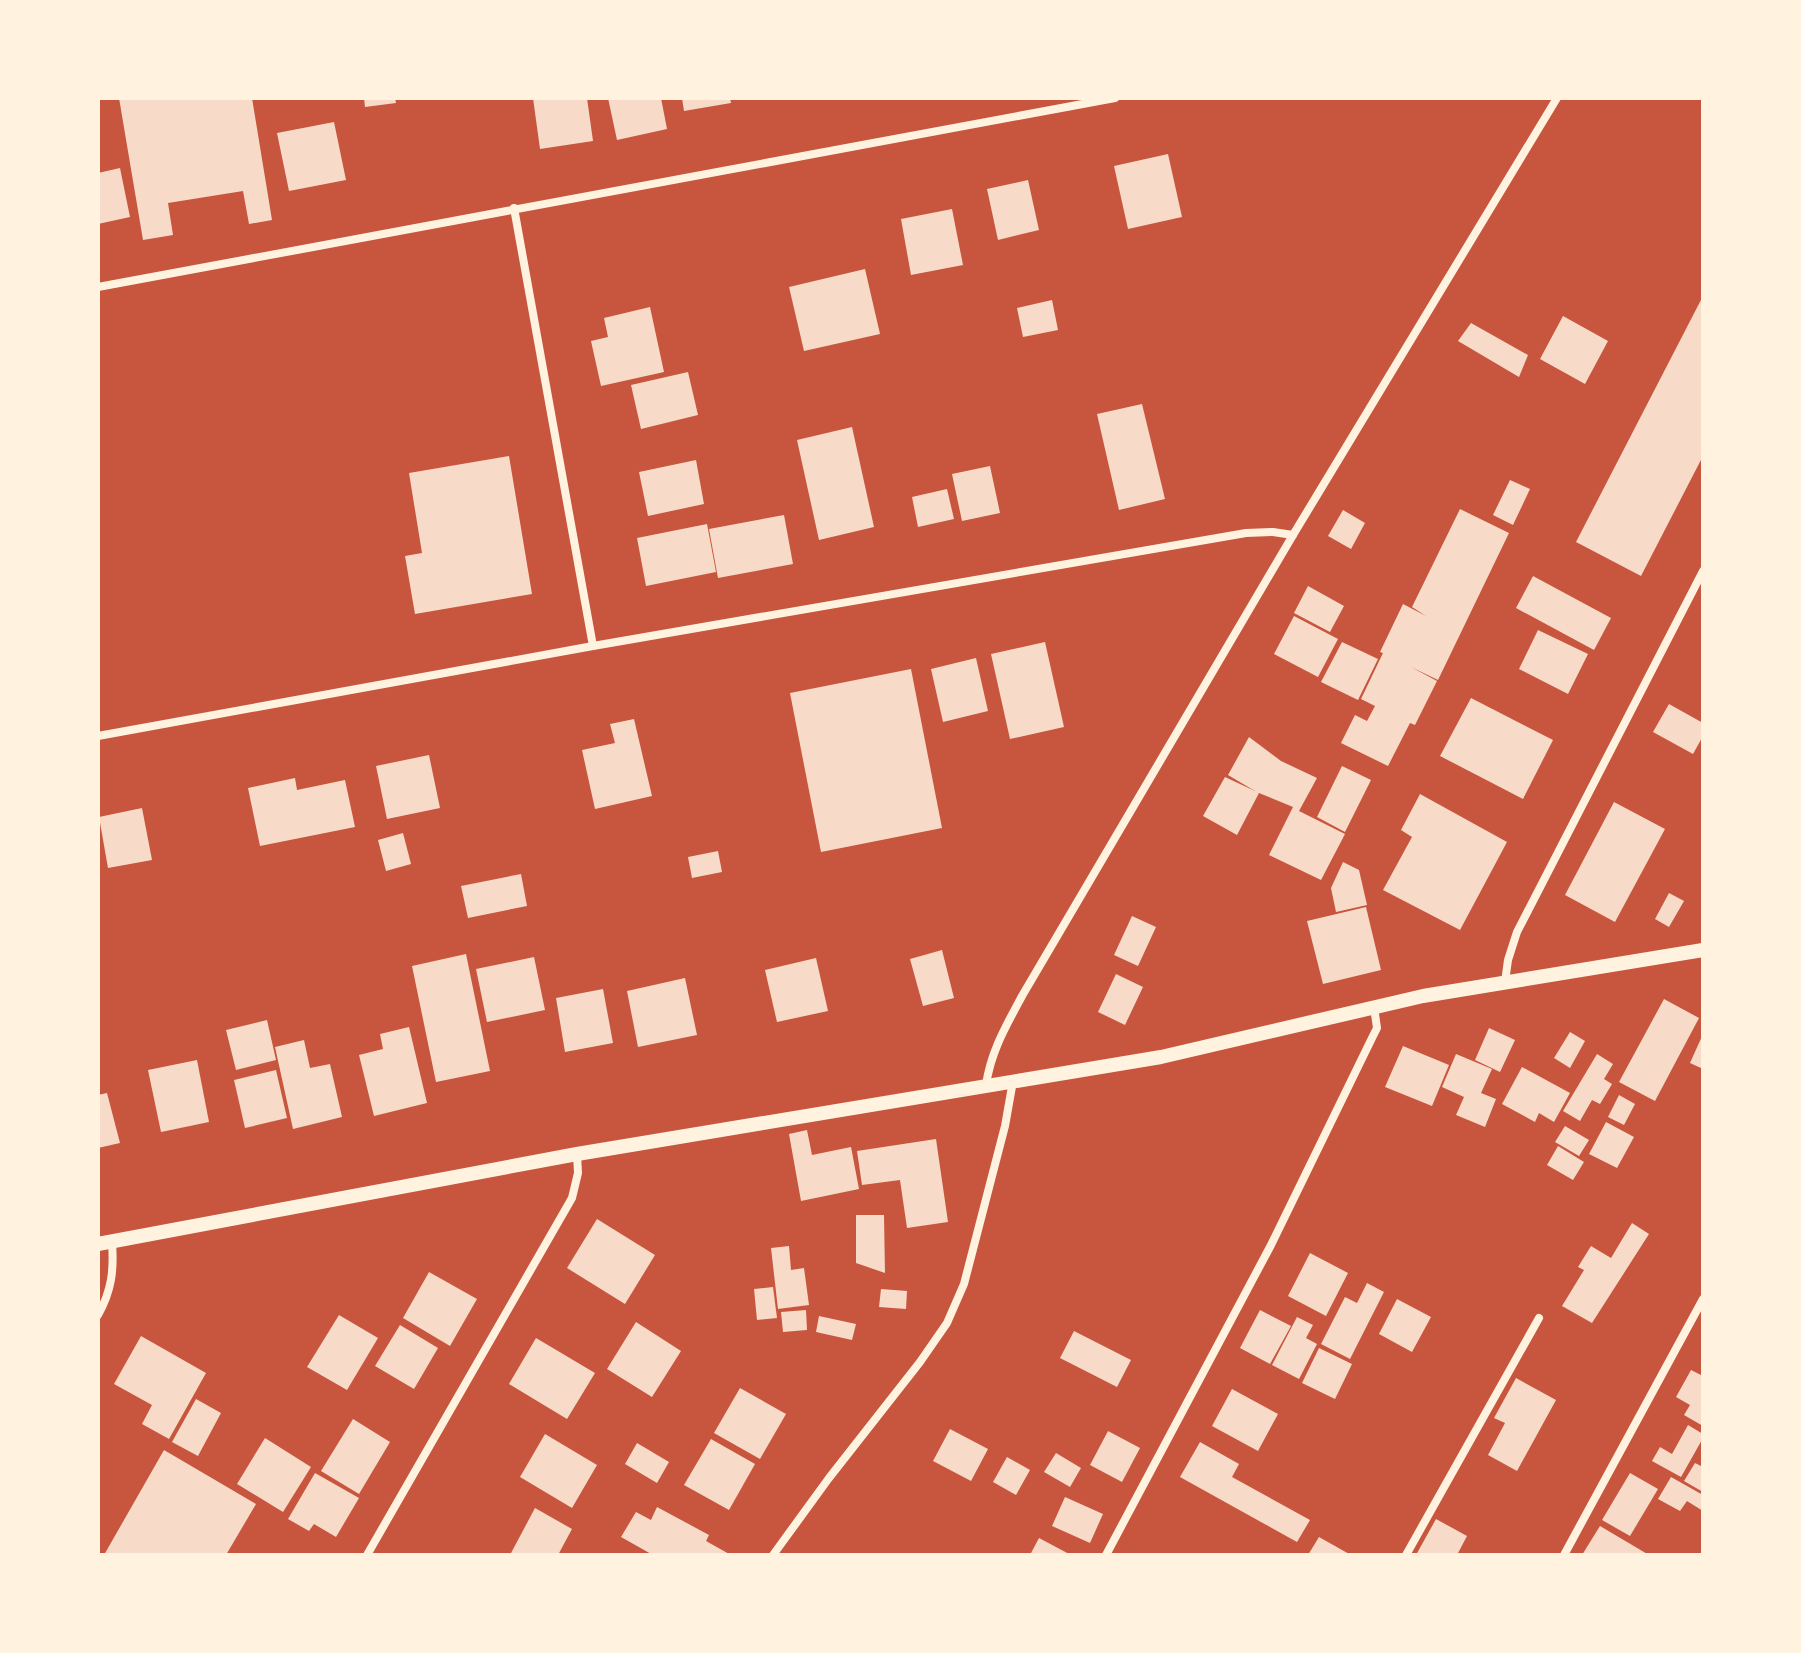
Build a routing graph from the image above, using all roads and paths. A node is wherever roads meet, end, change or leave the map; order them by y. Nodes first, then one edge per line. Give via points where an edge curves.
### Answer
1 (1115, 98) edge
2 (1557, 98) edge
3 (514, 208) junction
4 (98, 287) edge
5 (1293, 535) junction
6 (1703, 571) edge
7 (593, 646) junction
8 (98, 736) edge
9 (1703, 950) edge
10 (1505, 982) junction
11 (1374, 1007) junction
12 (1013, 1081) junction
13 (986, 1085) junction
14 (577, 1154) junction
15 (105, 1243) edge
16 (1703, 1299) edge
17 (98, 1315) edge
18 (1539, 1318) dead end
19 (367, 1555) edge
20 (773, 1555) edge
21 (1106, 1555) edge
22 (1406, 1555) edge
23 (1564, 1555) edge

1 - 3 street
2 - 5 street
3 - 4 street
3 - 7 street
5 - 7 street via 1246,533
5 - 13 street via 1022,996 998,1039
6 - 10 street via 1517,932
7 - 8 street
9 - 10 street
10 - 11 street
11 - 12 street via 1188,1052
11 - 21 street via 1377,1028 1285,1217
12 - 13 street
12 - 20 street via 964,1284 947,1323
13 - 14 street
14 - 15 street
14 - 19 street via 572,1198
15 - 17 street via 114,1270
16 - 23 street
18 - 22 street

